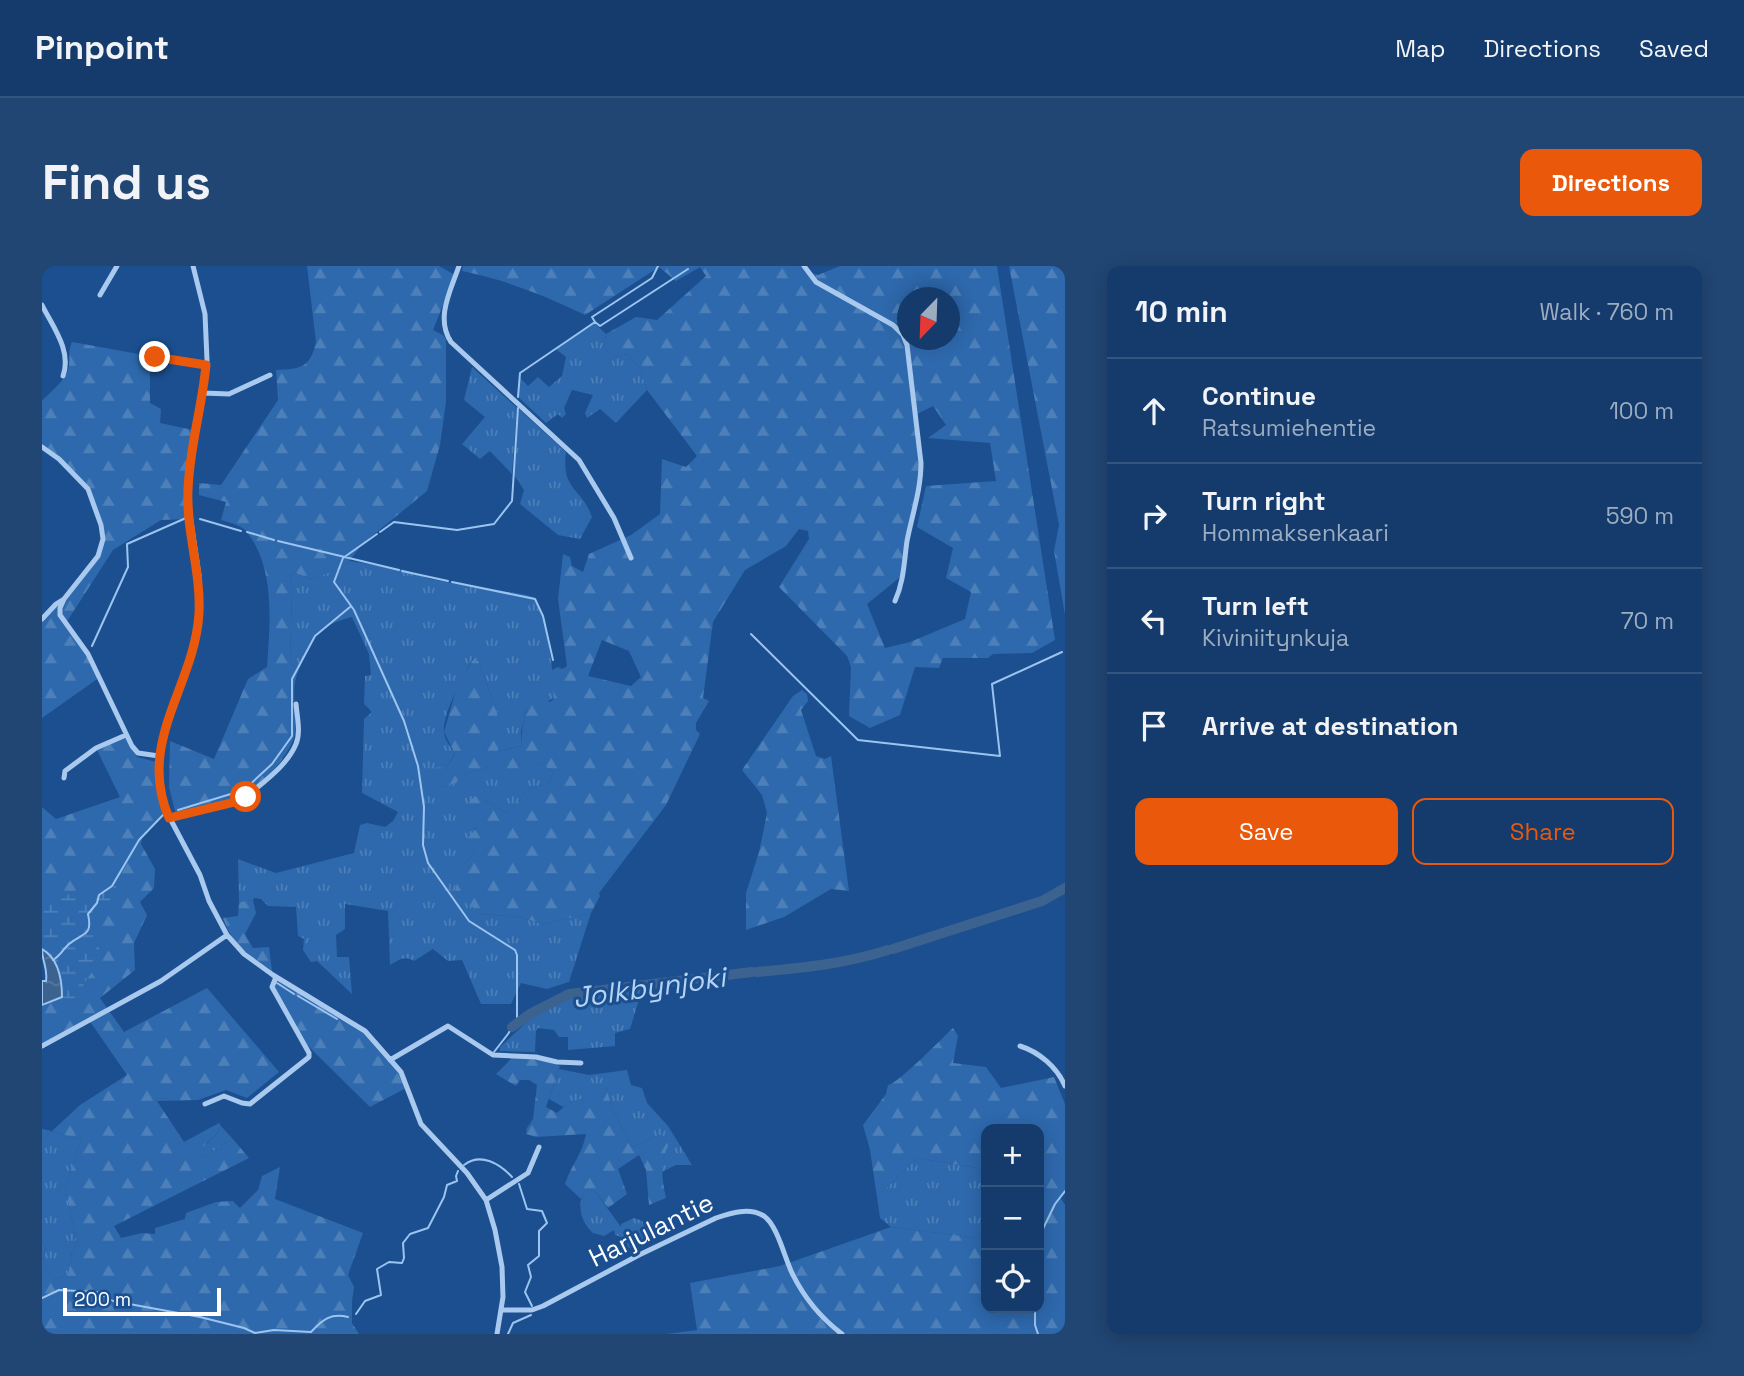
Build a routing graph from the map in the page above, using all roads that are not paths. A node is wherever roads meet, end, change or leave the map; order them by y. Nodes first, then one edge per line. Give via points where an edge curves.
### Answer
1 (117, 266) edge
2 (193, 266) edge
3 (459, 266) edge
4 (804, 266) edge
5 (100, 295) dead end
6 (42, 305) edge
7 (155, 357) dead end
8 (206, 365) junction
9 (270, 375) dead end
10 (63, 376) dead end
11 (203, 393) junction
12 (42, 447) edge
13 (631, 558) dead end
14 (64, 599) junction
15 (895, 601) dead end
16 (42, 619) edge
17 (296, 704) dead end
18 (126, 735) junction
19 (159, 756) junction
20 (64, 778) dead end
21 (169, 818) junction
22 (227, 935) junction
23 (276, 976) junction
24 (42, 1046) edge
25 (1020, 1046) dead end
26 (390, 1060) junction
27 (581, 1063) dead end
28 (1065, 1086) edge
29 (205, 1104) dead end
30 (539, 1147) dead end
31 (486, 1200) junction
32 (501, 1310) junction
33 (496, 1334) edge
34 (842, 1334) edge

1 - 5 street
2 - 8 street via 205,314
3 - 13 street via 444,313 446,334 579,460 614,518
4 - 15 street via 816,282 893,325 907,345 921,479
6 - 10 street via 64,347
7 - 8 street
8 - 11 street
9 - 11 street via 229,394
11 - 19 street via 187,495 199,575 199,614
12 - 14 street via 88,489 101,525 98,556
14 - 16 street
14 - 18 street via 60,615 88,654
17 - 21 street via 296,743 283,764 239,801
18 - 19 street via 138,753
18 - 20 street via 96,748 65,771
19 - 21 street via 161,792
21 - 22 street
22 - 23 street
22 - 24 street via 161,981
23 - 26 street via 356,1025
23 - 29 street via 272,987 309,1057 250,1104 224,1096
25 - 28 street via 1034,1050
26 - 27 street via 449,1026 493,1055
26 - 31 street via 401,1072 421,1124
30 - 31 street via 528,1173
31 - 32 street via 502,1267
32 - 33 street
32 - 34 street, Harjulantie via 538,1308 716,1218 750,1212 771,1222 794,1277 821,1319

